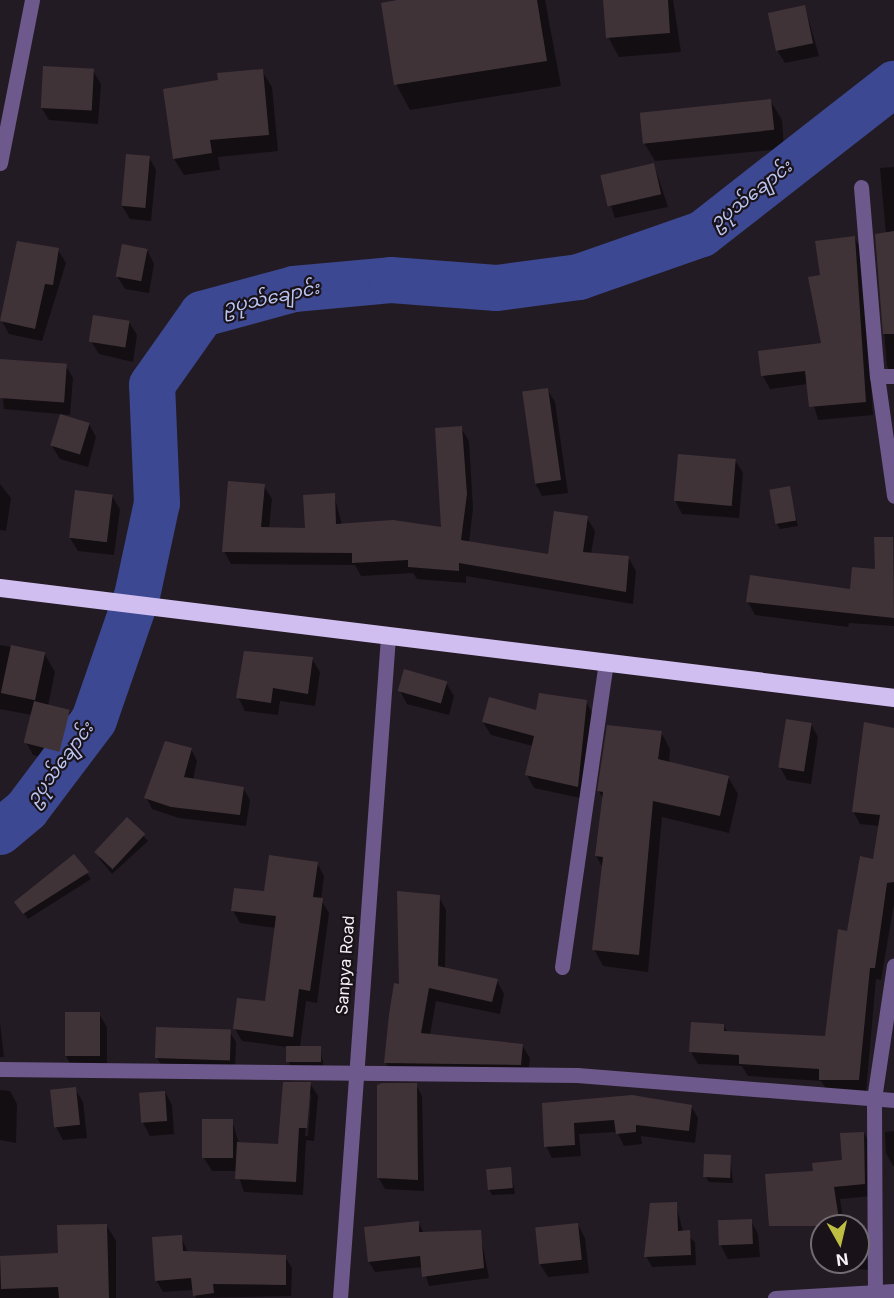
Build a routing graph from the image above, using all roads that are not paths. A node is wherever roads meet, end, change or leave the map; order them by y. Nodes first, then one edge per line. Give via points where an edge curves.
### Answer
1 (32, 0) edge
2 (0, 163) edge
3 (861, 188) dead end
4 (876, 376) junction
5 (894, 376) edge
6 (894, 496) edge
7 (0, 588) edge
8 (388, 636) junction
9 (606, 661) junction
10 (894, 698) edge
11 (894, 965) edge
12 (562, 967) dead end
13 (0, 1070) edge
14 (355, 1074) junction
15 (874, 1099) junction
16 (894, 1100) edge
17 (894, 1291) edge
18 (875, 1295) edge
19 (340, 1298) edge
20 (775, 1298) edge

1 - 2 street
3 - 4 street
4 - 5 street
4 - 6 street
7 - 8 highway via 253,615
8 - 9 highway
8 - 14 street, Sanpya Road
9 - 10 highway
9 - 12 street
11 - 15 street
13 - 14 street
14 - 15 street via 577,1075
14 - 19 street, Sanpya Road
15 - 16 street
15 - 18 street
17 - 18 street
18 - 20 street

